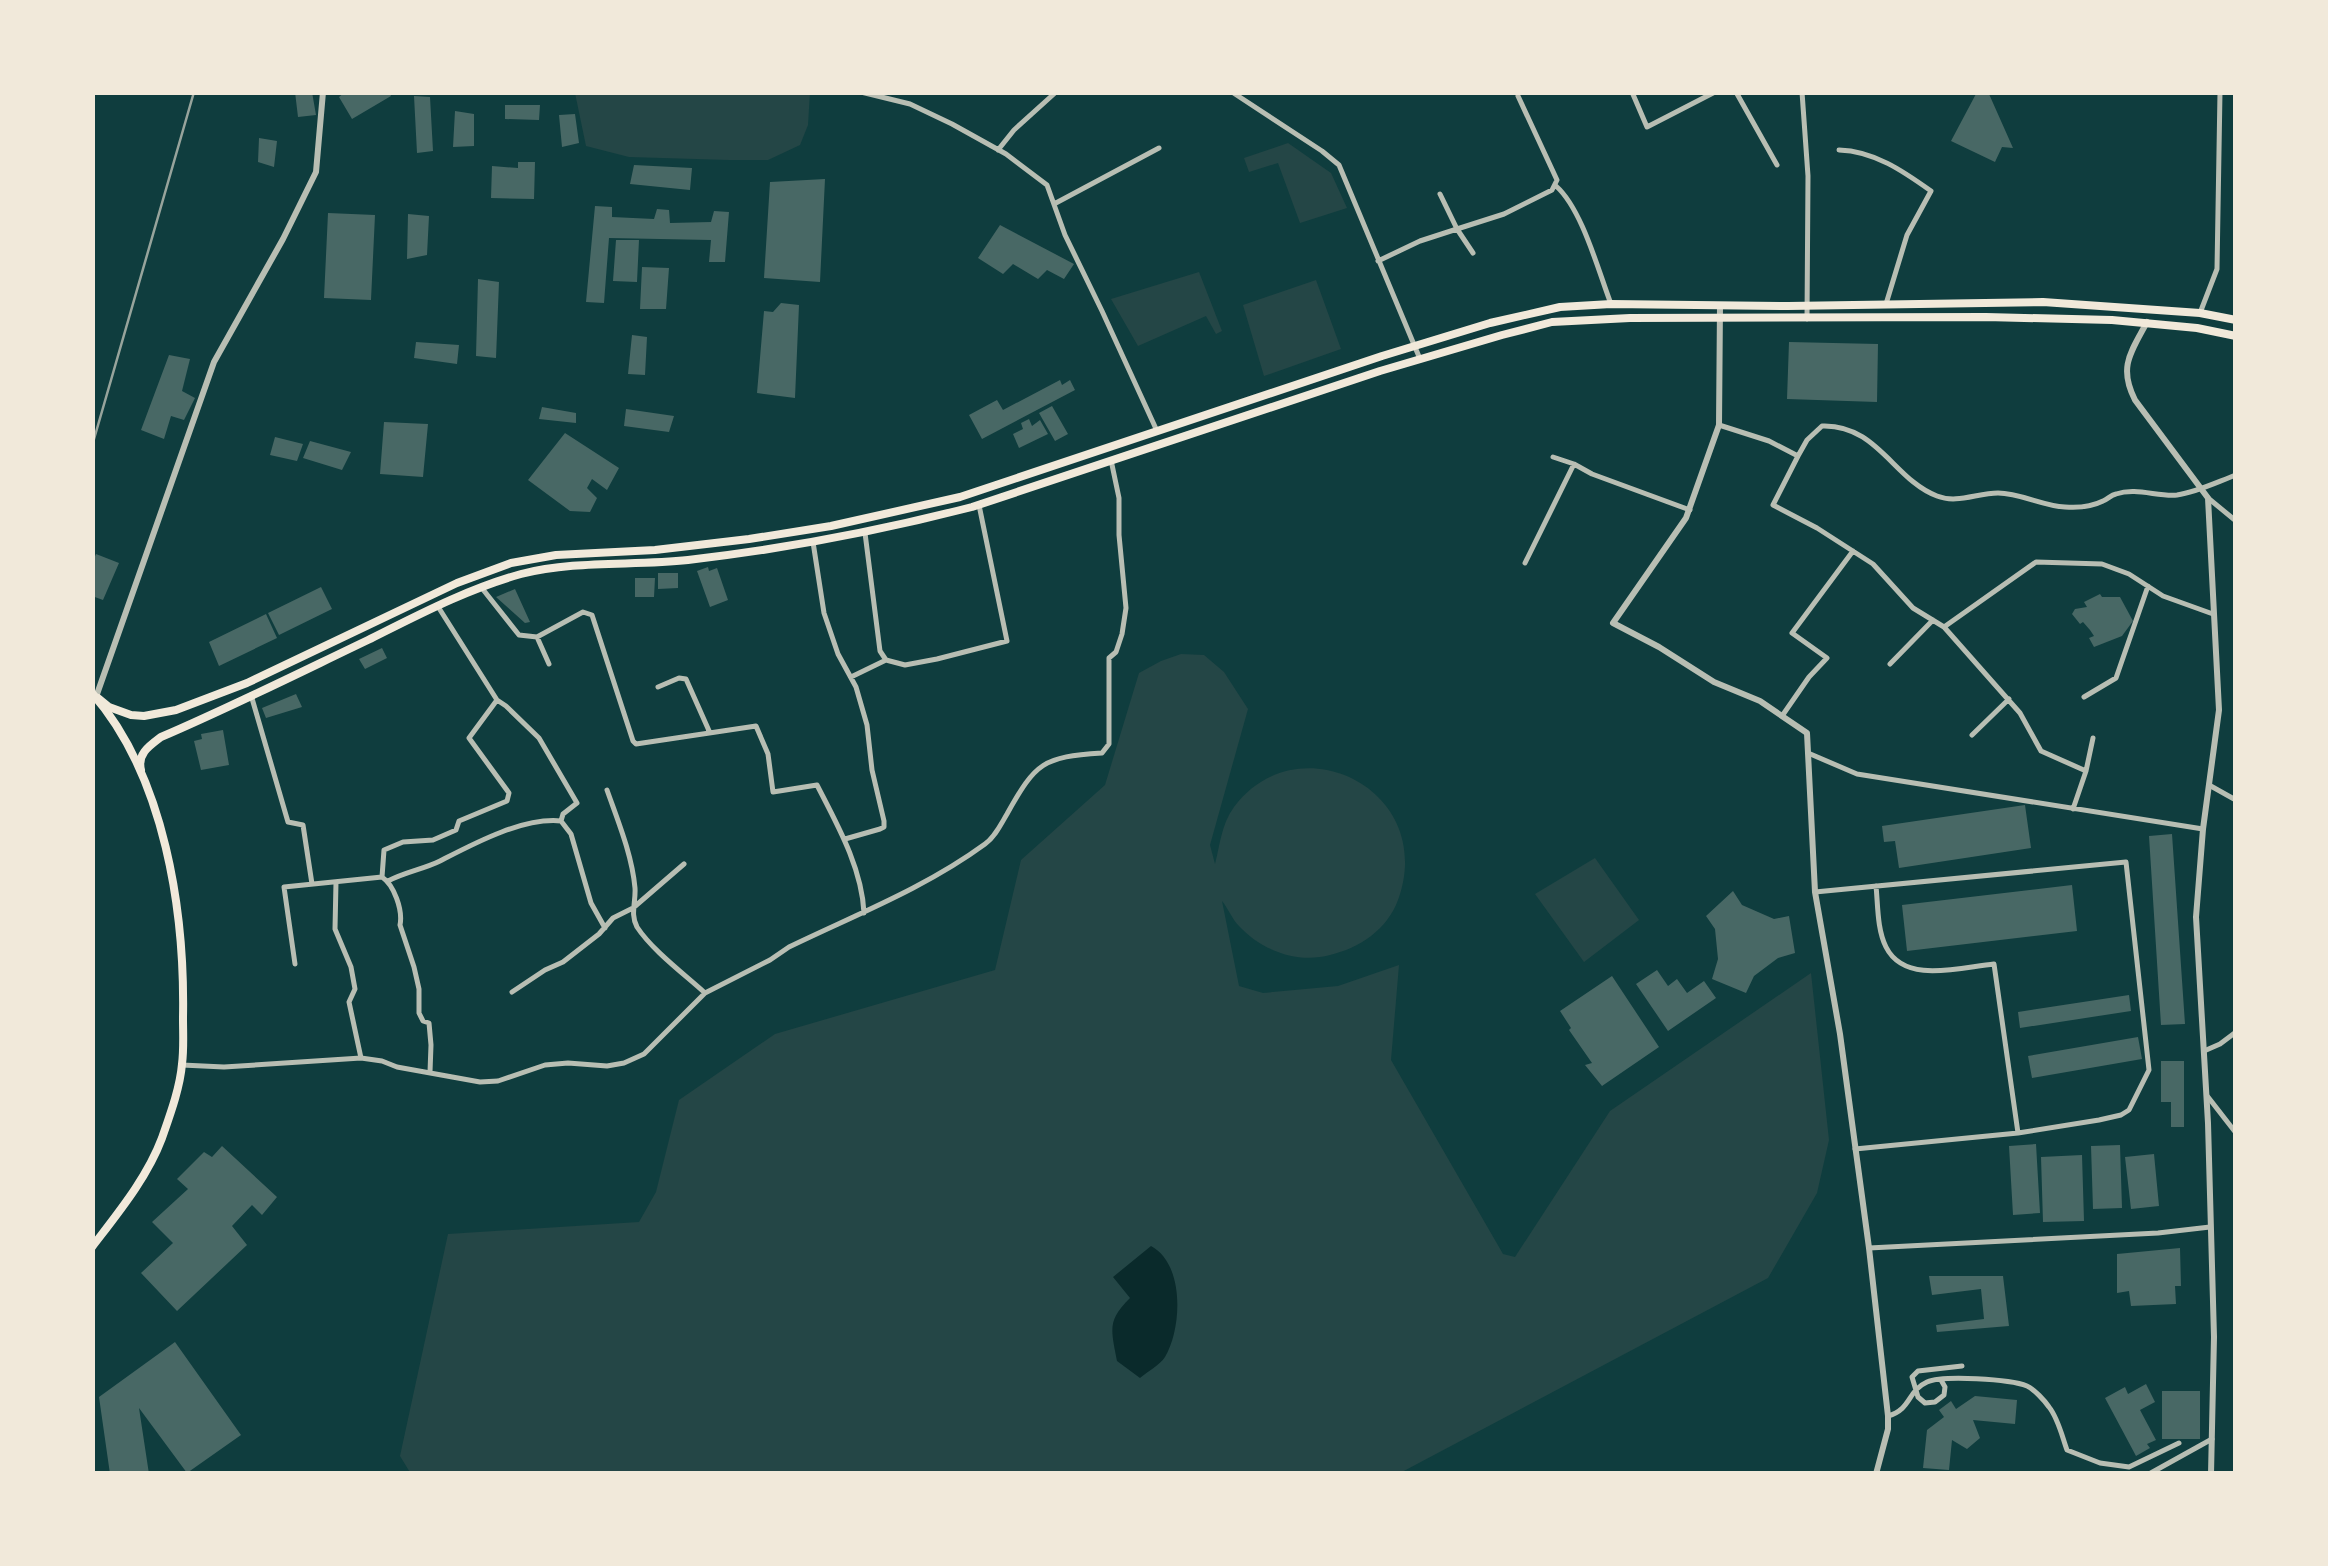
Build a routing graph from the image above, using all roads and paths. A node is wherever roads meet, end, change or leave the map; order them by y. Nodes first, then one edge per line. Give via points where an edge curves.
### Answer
1 (322, 92) edge
2 (861, 92) edge
3 (1056, 92) edge
4 (1232, 92) edge
5 (1632, 92) edge
6 (1715, 92) edge
7 (1736, 92) edge
8 (1802, 92) edge
9 (2220, 92) edge
10 (1518, 96) dead end
11 (1159, 148) dead end
12 (998, 150) junction
13 (1839, 150) dead end
14 (1777, 166) dead end
15 (1556, 186) junction
16 (1440, 194) dead end
17 (1054, 204) junction
18 (1457, 229) junction
19 (1473, 253) dead end
20 (1378, 261) junction
21 (1611, 304) junction
22 (1886, 304) junction
23 (1720, 305) junction
24 (1807, 306) junction
25 (2200, 312) junction
26 (1719, 318) junction
27 (1807, 318) junction
28 (2236, 320) edge
29 (2147, 322) junction
30 (2197, 328) junction
31 (2236, 336) edge
32 (1415, 346) junction
33 (1420, 359) junction
34 (1192, 419) junction
35 (1720, 425) junction
36 (1156, 431) junction
37 (1195, 433) junction
38 (1798, 456) junction
39 (1553, 458) dead end
40 (1111, 460) junction
41 (1574, 464) junction
42 (1041, 470) junction
43 (2236, 474) edge
44 (1046, 482) junction
45 (2199, 489) junction
46 (2208, 498) junction
47 (980, 505) junction
48 (1690, 510) junction
49 (2236, 520) edge
50 (864, 532) junction
51 (813, 542) junction
52 (1853, 551) junction
53 (1525, 563) dead end
54 (2148, 586) junction
55 (481, 587) junction
56 (437, 605) junction
57 (2213, 614) junction
58 (1932, 620) junction
59 (1944, 627) junction
60 (537, 637) junction
61 (886, 660) junction
62 (549, 664) dead end
63 (1890, 664) dead end
64 (851, 677) junction
65 (658, 687) dead end
66 (94, 695) edge
67 (251, 695) junction
68 (2084, 697) dead end
69 (496, 700) junction
70 (2009, 700) junction
71 (1782, 716) junction
72 (710, 733) junction
73 (1972, 735) dead end
74 (2094, 738) dead end
75 (1808, 753) junction
76 (2086, 771) junction
77 (143, 780) junction
78 (2209, 785) junction
79 (607, 790) dead end
80 (2234, 799) edge
81 (2073, 809) junction
82 (560, 822) junction
83 (2204, 830) junction
84 (844, 838) junction
85 (684, 864) dead end
86 (385, 879) junction
87 (336, 882) junction
88 (312, 884) junction
89 (1876, 886) junction
90 (1816, 892) junction
91 (633, 908) junction
92 (864, 912) junction
93 (604, 928) junction
94 (295, 964) dead end
95 (512, 992) dead end
96 (705, 992) junction
97 (2236, 1032) edge
98 (2203, 1051) junction
99 (362, 1058) junction
100 (182, 1066) junction
101 (430, 1072) junction
102 (2206, 1094) junction
103 (2018, 1133) junction
104 (2236, 1133) edge
105 (1855, 1149) junction
106 (2210, 1227) junction
107 (92, 1247) edge
108 (1869, 1248) junction
109 (1962, 1366) dead end
110 (1941, 1380) junction
111 (1915, 1391) junction
112 (1888, 1416) junction
113 (2212, 1439) junction
114 (2180, 1443) dead end
115 (1876, 1474) edge
116 (2149, 1474) edge
117 (2211, 1474) edge

1 - 66 street via 316,172 214,362
2 - 12 street via 910,104
3 - 12 street
4 - 20 street via 1339,166
5 - 6 street via 1647,128
7 - 14 street
8 - 24 street
9 - 25 street via 2217,269
10 - 15 street
11 - 17 street
12 - 17 street via 1047,184
13 - 22 street via 1897,167 1931,191 1907,235
15 - 18 street
15 - 21 street via 1576,212
16 - 18 street
17 - 36 street
18 - 19 street
18 - 20 street
20 - 32 street
21 - 23 main road
21 - 32 main road via 1524,314
22 - 24 main road
22 - 25 main road via 2043,302
23 - 24 main road
23 - 26 street
24 - 27 street
25 - 28 main road
25 - 30 street
26 - 27 main road
26 - 33 main road via 1564,321
26 - 35 street
27 - 29 main road
29 - 30 main road
29 - 45 street via 2128,358 2128,386
30 - 31 main road
32 - 33 street
32 - 34 main road
33 - 37 main road
34 - 36 main road
34 - 37 main road
35 - 38 street
35 - 48 street
36 - 42 main road
37 - 40 main road
38 - 45 street via 1822,426 1838,426 1861,436 1940,498 2001,493 2085,507 2117,493
38 - 52 street via 1773,505
39 - 41 street
40 - 44 main road
40 - 92 street via 1126,608 1109,658 1109,744 1102,753 1054,758 1038,768 990,841
41 - 48 street
41 - 53 street
42 - 44 main road
42 - 66 main road via 960,497 831,526 512,563 176,710 131,715
43 - 45 street
44 - 47 main road
45 - 46 street
46 - 49 street
46 - 57 street
47 - 50 main road
47 - 61 street via 1007,641 905,665
48 - 71 street via 1613,623
50 - 51 main road
50 - 61 street
51 - 55 main road via 684,561 547,570
51 - 64 street via 824,614
52 - 58 street
52 - 71 street via 1792,633 1827,658
54 - 57 street
54 - 59 street via 2102,564 2036,562
54 - 68 street via 2116,678
55 - 56 main road
55 - 60 street via 520,635
56 - 67 main road
56 - 69 street
57 - 78 street via 2219,710
58 - 59 street
58 - 63 street
59 - 70 street
60 - 62 street
60 - 72 street via 583,612 592,615 633,741
61 - 64 street
64 - 84 street via 867,725 884,827
65 - 72 street via 686,680
66 - 77 main road
67 - 77 main road via 161,737 140,758
67 - 88 street via 288,822 304,825
69 - 82 street via 539,738 577,804
69 - 86 street via 469,738 507,801 432,840 384,850
70 - 73 street
70 - 76 street via 2041,750
71 - 75 street via 1807,733
72 - 84 street via 756,726 774,792 817,785
74 - 76 street
75 - 81 street via 1856,774
75 - 90 street
76 - 81 street
77 - 100 main road via 180,929
78 - 80 street
78 - 83 street
79 - 91 street via 626,844
81 - 83 street
82 - 86 street via 496,834
82 - 93 street via 571,834
83 - 98 street via 2196,916
84 - 92 street
85 - 91 street
86 - 87 street
86 - 101 street via 402,917 419,1013 429,1023
87 - 88 street
87 - 99 street via 335,928 351,967 350,1002
88 - 94 street via 284,886
89 - 90 street
89 - 103 street via 1886,948 1901,964 1920,972 1994,964
89 - 103 street via 2126,862 2150,1070 2121,1115
90 - 105 street
91 - 93 street
91 - 96 street via 638,928
92 - 96 street
93 - 95 street
96 - 101 street via 644,1054 624,1062 545,1065 480,1082
97 - 98 street
98 - 102 street
99 - 100 street
99 - 101 street
100 - 107 main road via 160,1141 132,1194
102 - 104 street
102 - 106 street
103 - 105 street
105 - 108 street
106 - 108 street
106 - 113 street
108 - 112 street
109 - 111 street via 1918,1371 1912,1376
110 - 111 street
110 - 111 street via 1944,1395 1936,1402 1925,1403
110 - 114 street via 2028,1386 2051,1408 2067,1450 2100,1463 2129,1468
111 - 112 street via 1905,1408
112 - 115 street
113 - 116 street
113 - 117 street

